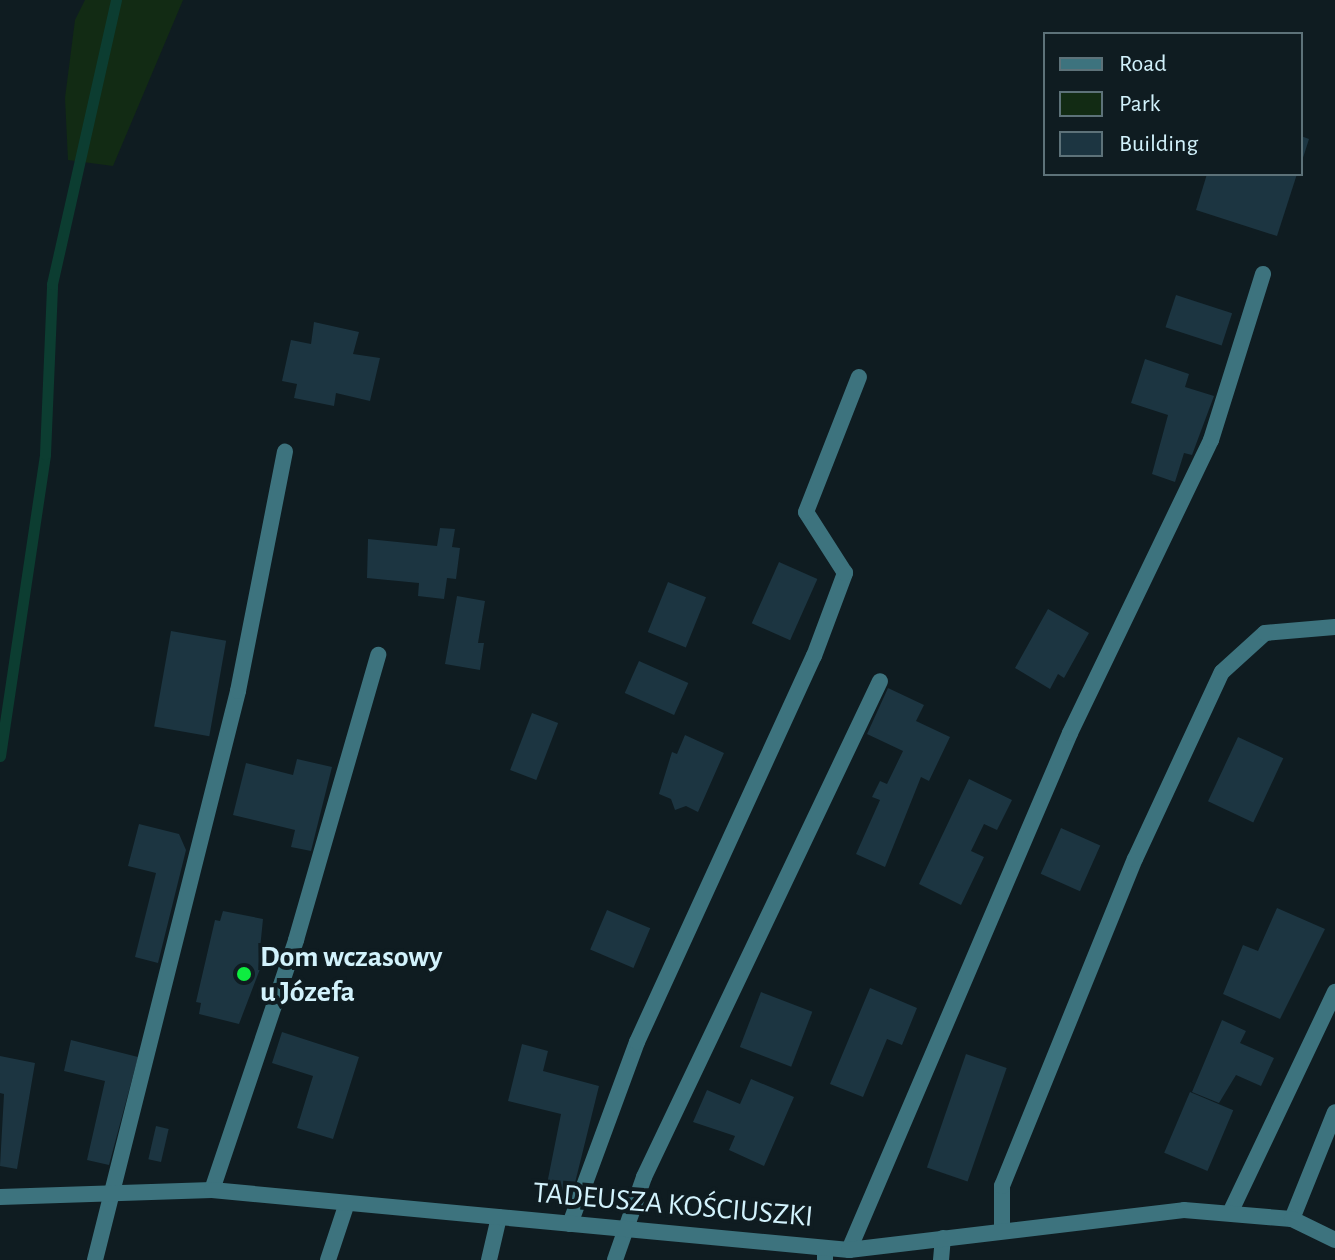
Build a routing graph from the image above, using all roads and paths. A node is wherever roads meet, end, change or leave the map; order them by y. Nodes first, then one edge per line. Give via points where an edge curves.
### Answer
1 (1263, 274) dead end
2 (859, 377) dead end
3 (285, 452) dead end
4 (1335, 627) edge
5 (378, 655) dead end
6 (880, 681) dead end
7 (1335, 992) edge
8 (1335, 1112) edge
9 (212, 1190) junction
10 (116, 1194) junction
11 (0, 1197) edge
12 (347, 1203) junction
13 (1230, 1213) junction
14 (499, 1217) junction
15 (1292, 1219) junction
16 (570, 1224) junction
17 (624, 1229) junction
18 (1002, 1231) junction
19 (943, 1238) junction
20 (1335, 1240) edge
21 (849, 1250) junction
22 (825, 1254) edge
23 (95, 1260) edge
24 (328, 1260) edge
25 (489, 1260) edge
26 (615, 1260) edge
27 (941, 1260) edge

1 - 21 street via 1211,440 1076,719
2 - 16 street via 806,512 845,573 814,656 637,1042
3 - 10 street via 238,691
4 - 18 street via 1265,633 1222,672 1135,859 1002,1186
5 - 9 street via 296,940
6 - 17 street
7 - 13 street
8 - 15 street
9 - 10 street, TADEUSZA KOŚCIUSZKI
9 - 12 street, TADEUSZA KOŚCIUSZKI
10 - 11 street, TADEUSZA KOŚCIUSZKI
10 - 23 street
12 - 14 street, TADEUSZA KOŚCIUSZKI
12 - 24 street
13 - 15 street, TADEUSZA KOŚCIUSZKI
13 - 18 street, TADEUSZA KOŚCIUSZKI via 1184,1210
14 - 16 street, TADEUSZA KOŚCIUSZKI
14 - 25 street
15 - 20 street, TADEUSZA KOŚCIUSZKI
16 - 17 street, TADEUSZA KOŚCIUSZKI
17 - 22 street, TADEUSZA KOŚCIUSZKI
17 - 26 street
18 - 19 street, TADEUSZA KOŚCIUSZKI
19 - 21 street, TADEUSZA KOŚCIUSZKI
19 - 27 street
21 - 22 street, TADEUSZA KOŚCIUSZKI

